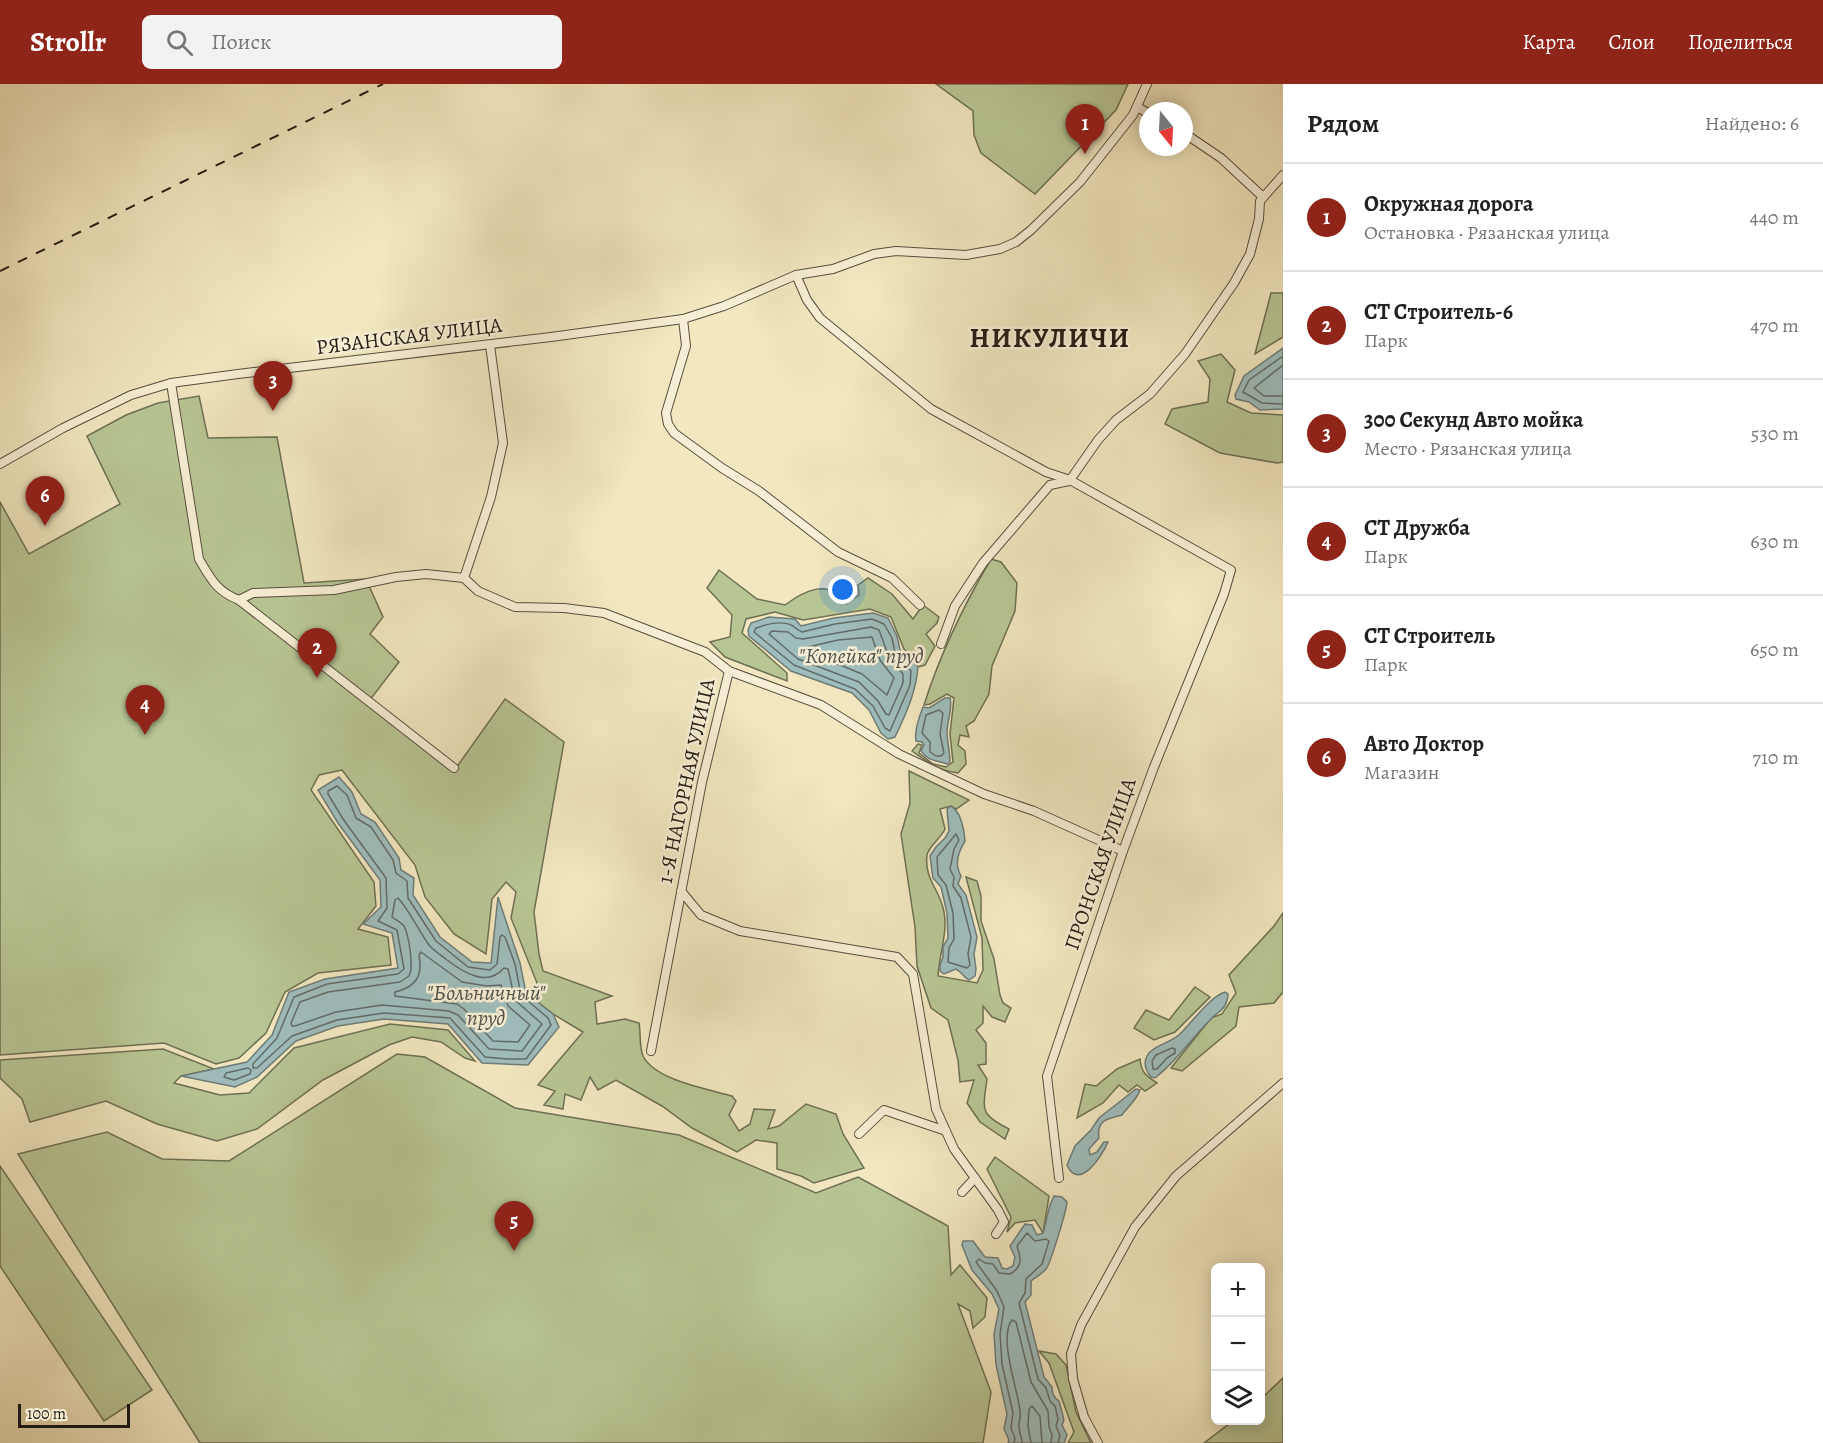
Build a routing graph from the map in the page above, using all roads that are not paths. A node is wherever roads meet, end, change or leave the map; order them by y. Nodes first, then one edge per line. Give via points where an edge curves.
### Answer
1 (1147, 84) edge
2 (1137, 107) joint
3 (1193, 139) edge
4 (1283, 175) edge
5 (1263, 197) junction
6 (796, 275) junction
7 (683, 319) junction
8 (490, 345) junction
9 (171, 383) junction
10 (0, 464) edge
11 (1070, 480) junction
12 (464, 578) junction
13 (239, 600) junction
14 (920, 605) dead end
15 (941, 644) dead end
16 (729, 671) junction
17 (454, 768) dead end
18 (1123, 851) junction
19 (681, 891) junction
20 (651, 1050) dead end
21 (1283, 1083) edge
22 (946, 1131) junction
23 (859, 1134) dead end
24 (975, 1178) junction
25 (1059, 1178) dead end
26 (962, 1192) dead end
27 (996, 1234) dead end
28 (1098, 1443) edge

1 - 2 street, РЯЗАНСКАЯ УЛИЦА
2 - 6 street, РЯЗАНСКАЯ УЛИЦА via 1080,182 1016,242 966,255 885,252 833,269
3 - 5 street via 1221,158
4 - 5 street
5 - 11 street via 1250,254 1185,354 1150,394 1116,420
6 - 7 street, РЯЗАНСКАЯ УЛИЦА
6 - 11 street via 820,318 931,409 1046,472
7 - 8 street, РЯЗАНСКАЯ УЛИЦА
7 - 14 street via 686,346 666,412 674,433 838,552 892,578
8 - 9 street, РЯЗАНСКАЯ УЛИЦА
8 - 12 street via 503,443 491,497
9 - 10 street, РЯЗАНСКАЯ УЛИЦА via 130,395
9 - 13 street via 199,559 223,594
11 - 15 street via 1050,485 983,563 955,606
11 - 18 street, ПРОНСКАЯ УЛИЦА via 1231,570
12 - 13 street via 426,574 334,590 253,593
12 - 16 street via 478,591 515,607 604,613 705,652
13 - 17 street
16 - 18 street, 1-Я НАГОРНАЯ УЛИЦА via 821,705 899,754
16 - 19 street, 1-Я НАГОРНАЯ УЛИЦА
18 - 25 street, ПРОНСКАЯ УЛИЦА via 1047,1076
19 - 20 street, 1-Я НАГОРНАЯ УЛИЦА
19 - 22 street via 701,915 740,931 897,957 914,974 936,1109
21 - 28 street via 1176,1176 1135,1227 1081,1325 1071,1354 1073,1379 1084,1417
22 - 23 street via 884,1110
22 - 24 street
24 - 26 street
24 - 27 street via 1004,1222

